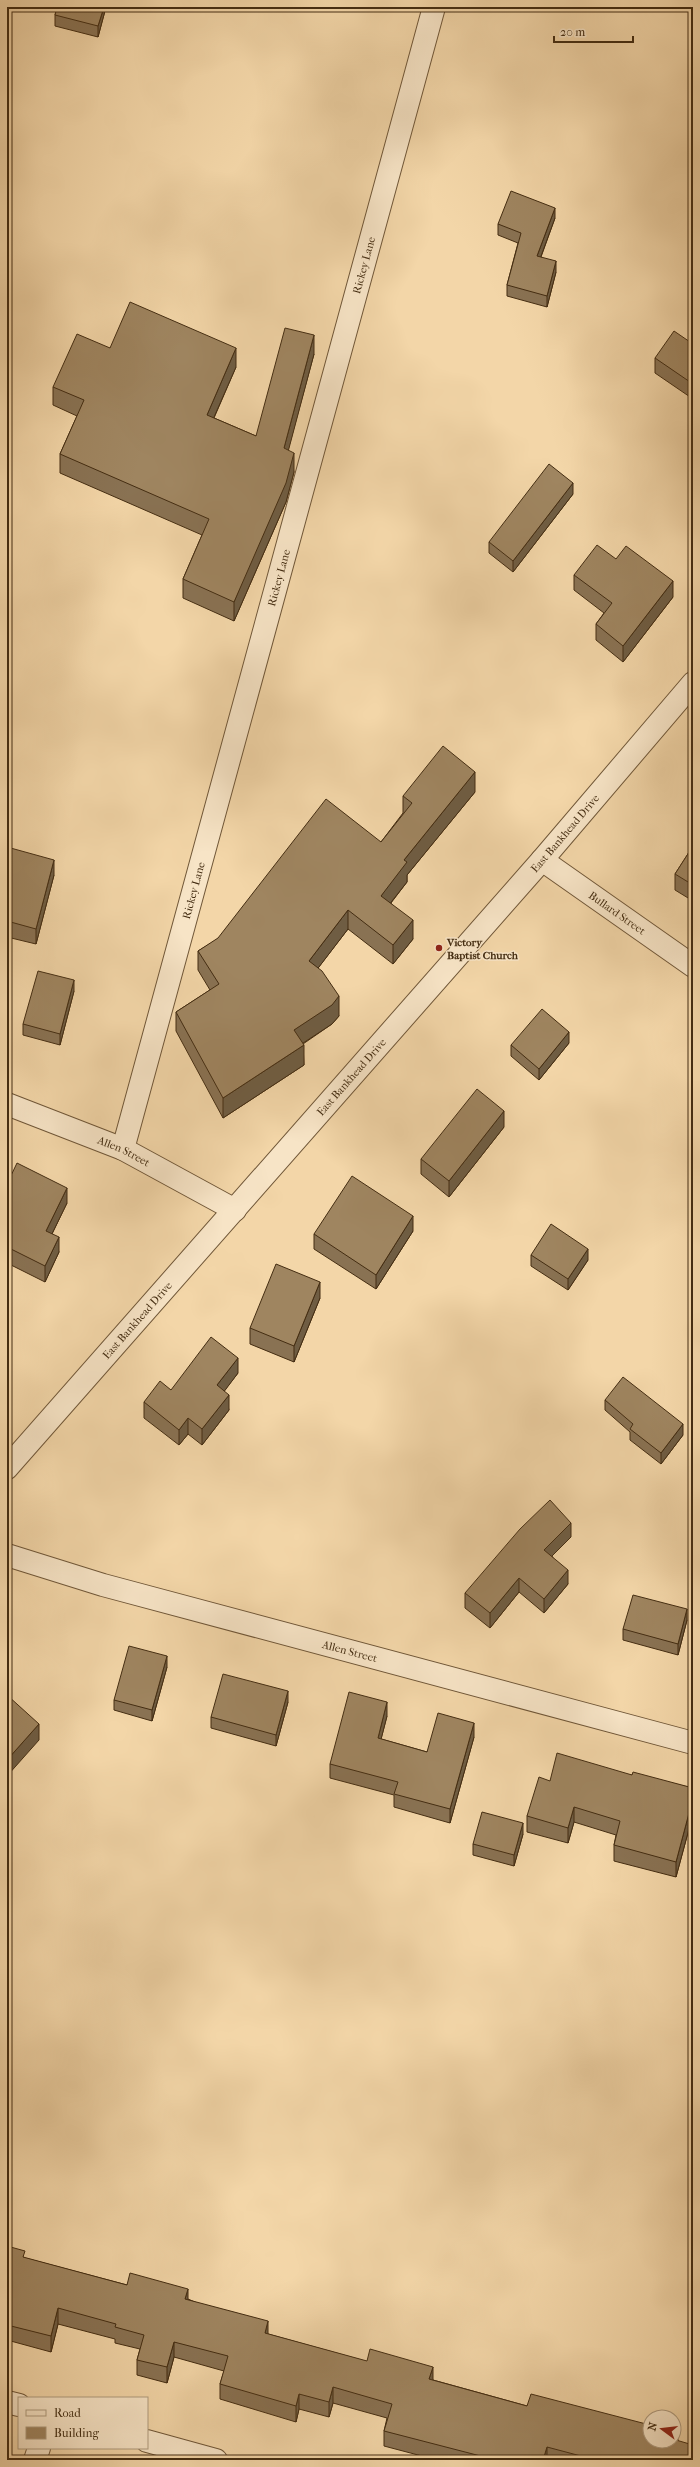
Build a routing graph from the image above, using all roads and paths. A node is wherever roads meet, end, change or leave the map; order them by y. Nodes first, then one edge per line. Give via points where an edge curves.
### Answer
1 (434, 7) edge
2 (693, 683) edge
3 (542, 860) junction
4 (693, 966) edge
5 (7, 1104) edge
6 (123, 1149) junction
7 (235, 1210) junction
8 (7, 1468) edge
9 (7, 1555) edge
10 (693, 1743) edge
11 (7, 2402) edge
12 (18, 2405) edge
13 (148, 2441) edge
14 (39, 2449) edge
15 (35, 2460) edge
16 (216, 2460) edge

1 - 6 street, Rickey Lane
2 - 3 street, East Bankhead Drive
3 - 4 street, Bullard Street
3 - 7 street, East Bankhead Drive
5 - 6 street, Allen Street
6 - 7 street, Allen Street
7 - 8 street, East Bankhead Drive
9 - 10 street, Allen Street via 102,1585
11 - 12 street
13 - 16 street
14 - 15 street

